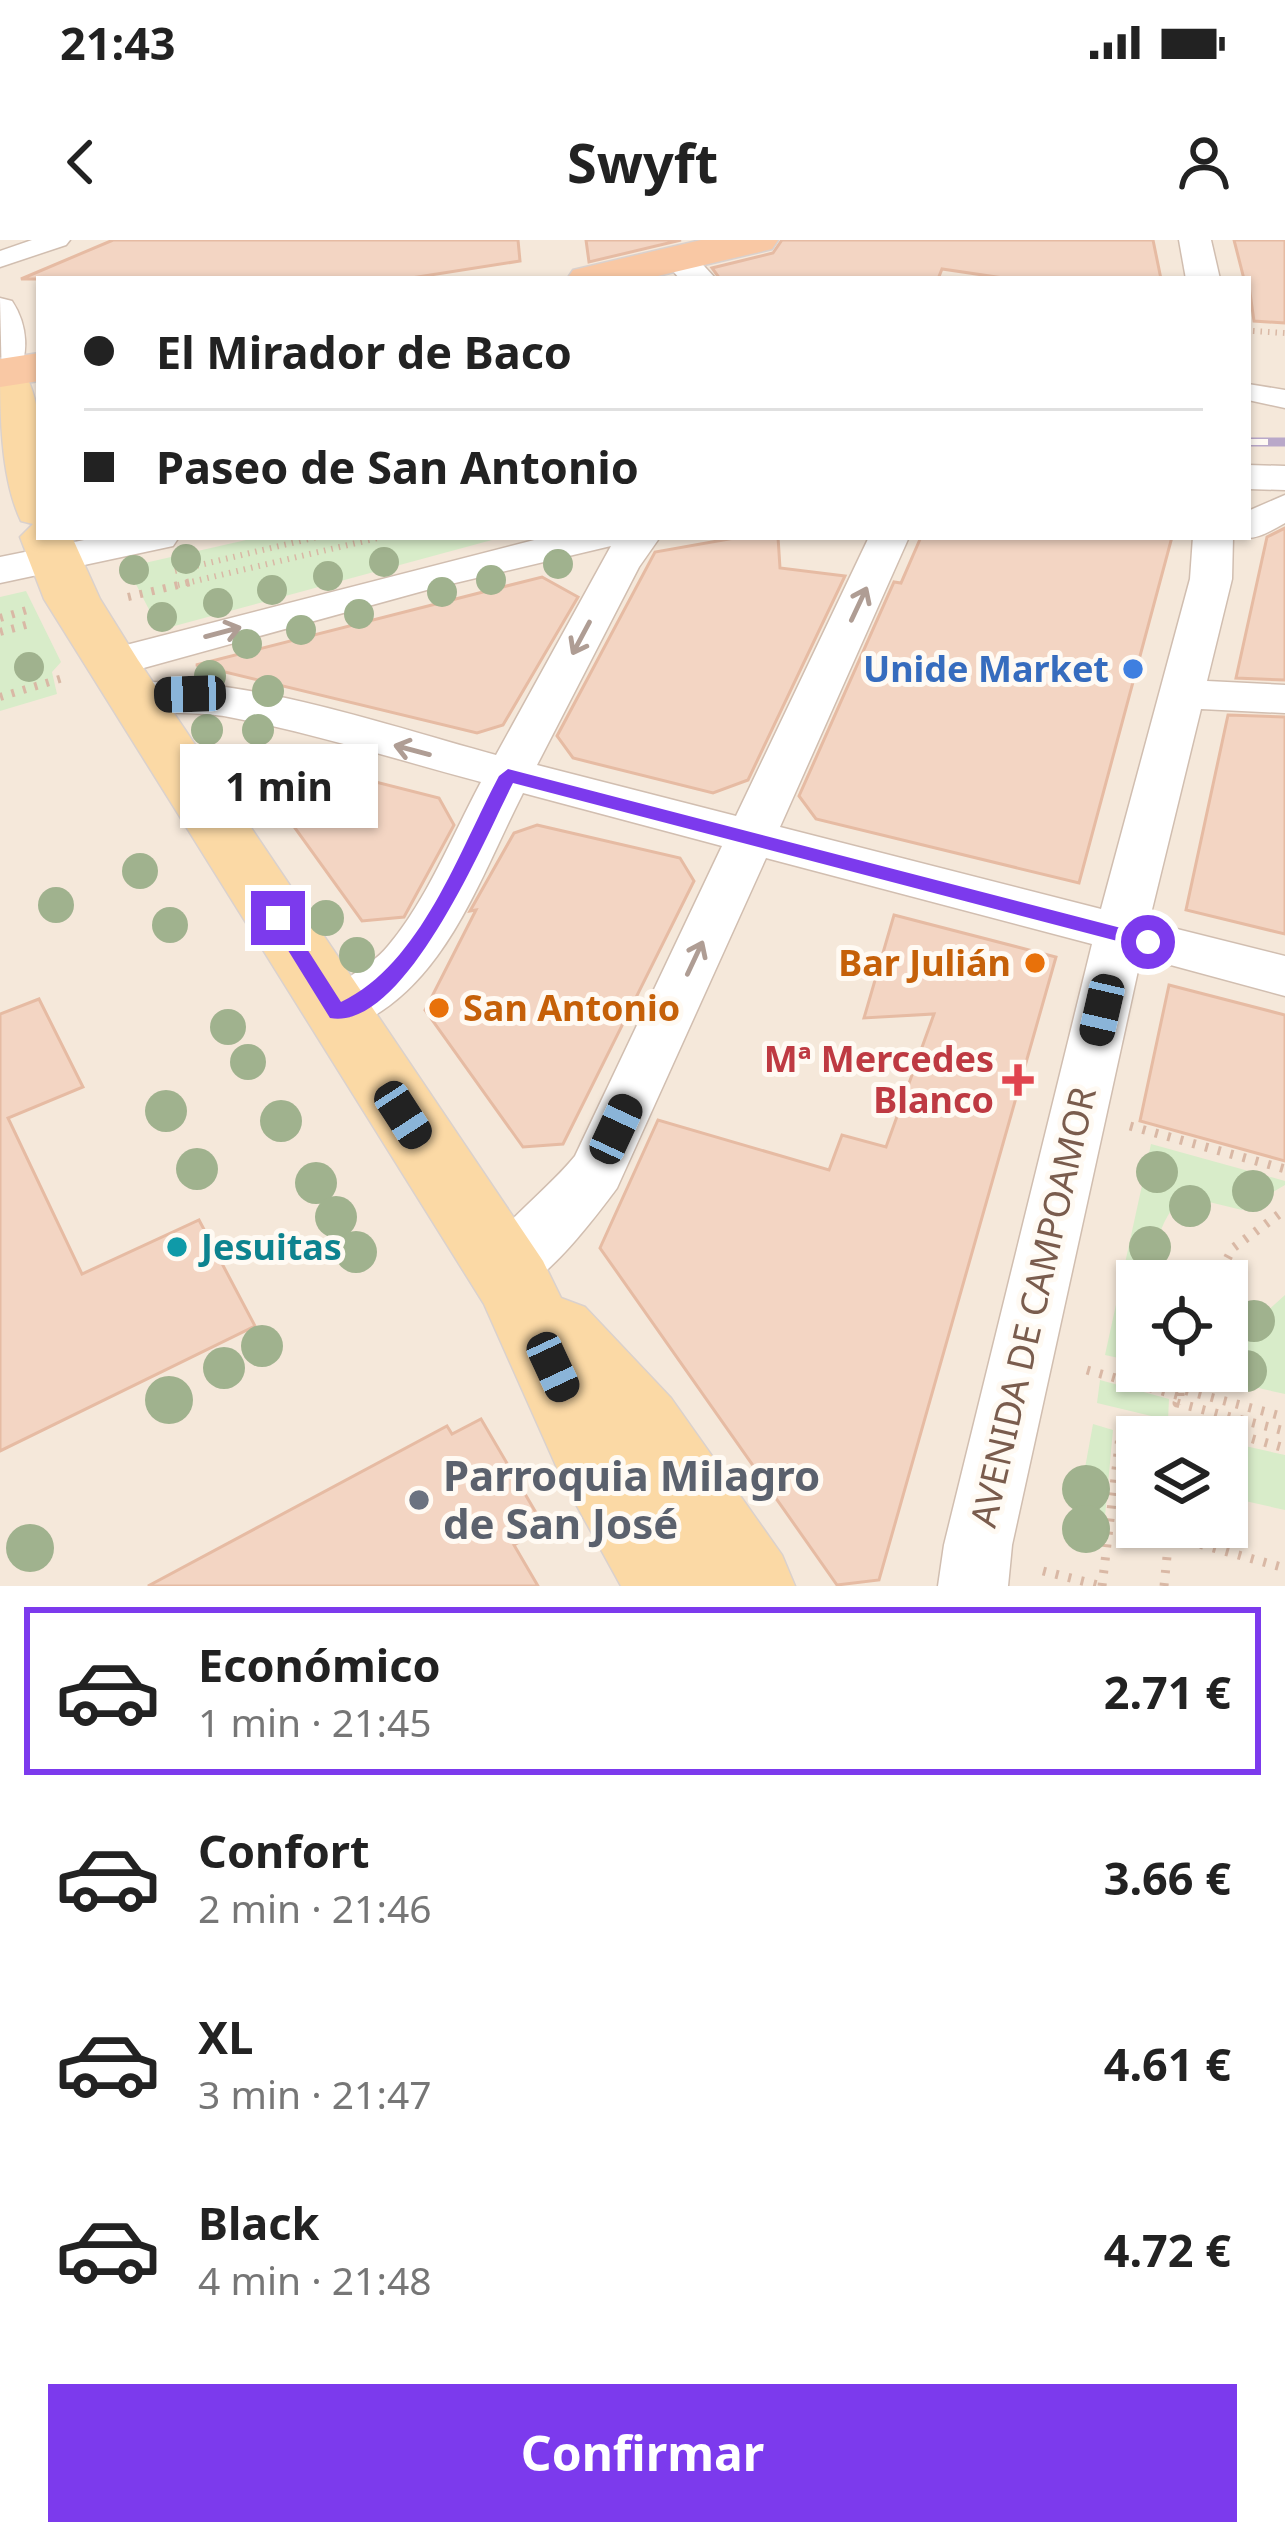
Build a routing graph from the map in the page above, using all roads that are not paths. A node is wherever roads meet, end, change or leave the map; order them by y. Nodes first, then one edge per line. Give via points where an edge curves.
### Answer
1 (57, 240) edge
2 (757, 240) edge
3 (1195, 240) edge
4 (0, 259) edge
5 (690, 270) edge
6 (623, 276) edge
7 (1202, 276) edge
8 (0, 308) edge
9 (14, 371) edge
10 (1251, 393) edge
11 (1285, 399) edge
12 (105, 540) edge
13 (586, 540) edge
14 (638, 540) edge
15 (889, 540) edge
16 (1242, 540) edge
17 (34, 544) edge
18 (104, 679) junction
19 (1181, 694) junction
20 (1285, 699) edge
21 (508, 776) junction
22 (753, 839) junction
23 (1120, 935) junction
24 (1285, 976) edge
25 (338, 1012) junction
26 (510, 1277) junction
27 (967, 1572) edge
28 (670, 1586) edge
29 (750, 1586) edge

1 - 4 street
2 - 5 highway
3 - 7 street
5 - 6 highway
8 - 9 street
9 - 17 main road
10 - 11 street
12 - 17 street
18 -> 13 street via 424,578
14 -> 21 street
22 -> 15 street
16 - 19 street, AVENIDA DE CAMPOAMOR
17 - 18 main road
21 -> 18 street via 244,705
18 - 25 main road
19 - 20 street
19 - 23 street, AVENIDA DE CAMPOAMOR
21 - 22 street
21 - 25 street via 400,972
22 - 23 street
26 -> 22 street via 597,1171
23 - 24 street
23 - 27 street, AVENIDA DE CAMPOAMOR
25 - 26 main road
26 - 28 main road via 590,1449
26 - 29 main road via 641,1425

